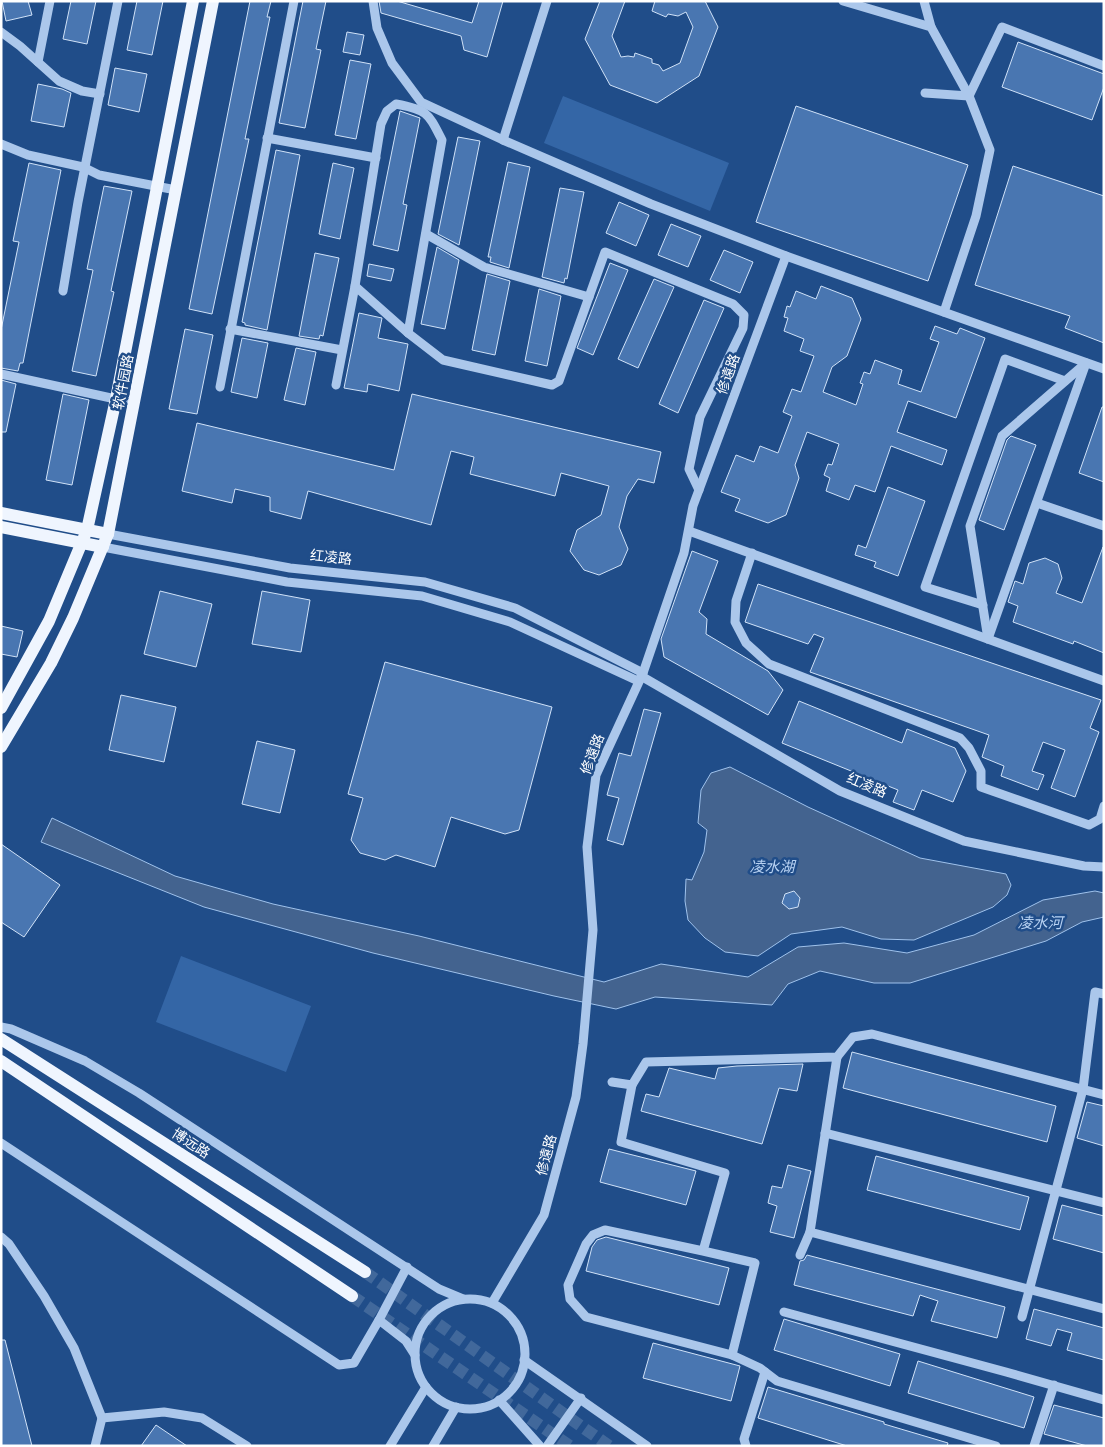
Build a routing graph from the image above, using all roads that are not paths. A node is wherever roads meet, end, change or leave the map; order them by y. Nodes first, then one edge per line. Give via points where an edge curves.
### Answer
1 (50, 1) edge
2 (118, 1) edge
3 (193, 1) edge
4 (213, 1) edge
5 (294, 1) edge
6 (373, 1) edge
7 (547, 1) edge
8 (844, 1) edge
9 (924, 1) edge
10 (931, 28) junction
11 (1, 32) edge
12 (38, 62) junction
13 (1104, 66) edge
14 (925, 92) dead end
15 (100, 94) junction
16 (969, 96) junction
17 (267, 138) junction
18 (503, 140) junction
19 (1, 144) edge
20 (376, 158) junction
21 (85, 168) junction
22 (157, 187) junction
23 (176, 190) junction
24 (426, 234) junction
25 (786, 256) junction
26 (355, 286) junction
27 (63, 291) dead end
28 (589, 297) junction
29 (944, 312) junction
30 (230, 329) junction
31 (408, 333) junction
32 (342, 350) junction
33 (1086, 363) junction
34 (1104, 369) edge
35 (1, 374) edge
36 (1065, 381) junction
37 (336, 385) dead end
38 (220, 387) dead end
39 (116, 399) junction
40 (134, 403) junction
41 (699, 490) junction
42 (1037, 503) junction
43 (1, 513) edge
44 (1104, 526) edge
45 (1, 527) edge
46 (87, 530) junction
47 (689, 531) junction
48 (108, 534) junction
49 (82, 544) junction
50 (103, 547) junction
51 (752, 553) junction
52 (983, 605) junction
53 (988, 639) junction
54 (641, 677) junction
55 (1104, 681) edge
56 (1, 708) edge
57 (1, 747) edge
58 (1104, 806) edge
59 (1104, 867) edge
60 (1104, 994) edge
61 (1, 1027) edge
62 (1, 1039) edge
63 (837, 1057) junction
64 (1, 1061) edge
65 (612, 1082) dead end
66 (632, 1085) junction
67 (1083, 1089) junction
68 (1104, 1095) edge
69 (825, 1133) junction
70 (1, 1143) edge
71 (1056, 1190) junction
72 (1104, 1203) edge
73 (810, 1232) junction
74 (1, 1237) edge
75 (703, 1252) junction
76 (800, 1255) dead end
77 (407, 1267) junction
78 (365, 1272) tunnel mouth
79 (1029, 1289) junction
80 (352, 1296) tunnel mouth
81 (463, 1299) junction
82 (492, 1303) junction
83 (1104, 1309) edge
84 (784, 1312) dead end
85 (1022, 1317) dead end
86 (379, 1320) junction
87 (415, 1355) junction
88 (732, 1355) junction
89 (524, 1360) junction
90 (765, 1372) junction
91 (1054, 1386) junction
92 (426, 1387) junction
93 (580, 1398) junction
94 (499, 1400) junction
95 (1104, 1400) edge
96 (456, 1407) junction
97 (102, 1418) junction
98 (95, 1446) edge
99 (247, 1446) edge
100 (390, 1446) edge
101 (433, 1446) edge
102 (540, 1446) edge
103 (547, 1446) edge
104 (647, 1446) edge
105 (746, 1446) edge
106 (996, 1446) edge
107 (1034, 1446) edge

1 - 12 street
2 - 15 street
3 - 22 main road, 软件园路
4 - 23 main road, 软件园路
5 - 17 street
6 - 18 street via 377,28 392,63 421,102
7 - 18 street
8 - 10 street
9 - 10 street
10 - 16 street
11 - 12 street
12 - 15 street via 59,80 82,91
13 - 16 street via 1002,26
14 - 16 street
15 - 21 street
16 - 29 street via 990,150 976,216
17 - 20 street
17 - 30 street
18 - 25 street via 651,204
19 - 21 street via 28,155
20 - 24 street via 381,124 396,104 417,108 430,117 442,140
20 - 26 street
21 - 22 street
21 - 27 street
22 - 23 street
22 - 39 main road, 软件园路
23 - 40 main road, 软件园路
24 - 28 street via 484,267
24 - 31 street
25 - 29 street
25 - 41 street, 修遠路
26 - 31 street
26 - 32 street
28 - 31 street via 559,381 552,385 443,360
28 - 41 street via 605,252 733,304 744,315 743,328 700,417 689,468
29 - 33 street
30 - 32 street
30 - 38 street
32 - 37 street
33 - 34 street
33 - 36 street
33 - 42 street
35 - 39 street
36 - 52 street via 1002,436 970,526
36 - 52 street via 1005,359 925,587
39 - 40 street
39 - 46 main road, 软件园路
40 - 48 main road, 软件园路
41 - 47 street, 修遠路
42 - 44 street
42 - 53 street
43 - 46 main road, 红凌路
45 - 49 main road, 红凌路
46 - 48 main road, 红凌路
46 - 49 main road, 软件园路
47 - 51 street
47 - 54 street, 修遠路
48 - 50 main road, 软件园路
48 - 54 street, 红凌路 via 290,568 425,582 515,608
49 - 50 main road, 红凌路
49 - 56 main road, 软件园路 via 48,620
50 - 54 street, 红凌路 via 288,582 422,596 510,622
50 - 57 main road, 软件园路 via 54,656
51 - 53 street
51 - 58 street via 736,601 735,622 746,643 769,664 960,738 981,771 981,787 1089,825 1100,819
52 - 53 street
53 - 55 street
54 - 59 street, 红凌路 via 840,791 964,841 1084,866
54 - 82 street, 修遠路 via 596,775 587,847 593,930 576,1097 544,1215
60 - 67 street via 1095,992
61 - 77 street via 85,1061
62 - 78 main road, 博远路
63 - 66 street via 646,1062
63 - 67 street via 854,1037 872,1034
63 - 69 street
64 - 80 main road
65 - 66 street
66 - 75 street via 621,1142 725,1173
67 - 68 street
67 - 71 street
69 - 71 street
69 - 73 street
70 - 86 street via 338,1366 354,1363
71 - 72 street
71 - 79 street
73 - 76 street
73 - 79 street
74 - 97 street via 44,1296 74,1348
75 - 88 street via 755,1263
75 - 88 street via 605,1230 593,1235 586,1244 568,1285 570,1299 586,1316
77 - 81 street via 439,1289
77 - 86 street
79 - 83 street
79 - 85 street
81 - 82 street
81 - 87 street via 447,1303 423,1324
82 - 89 street via 506,1312 517,1326 523,1342
84 - 91 street
86 - 87 street via 406,1341
87 - 92 street via 418,1372
88 - 90 street
89 - 93 street
89 - 94 street via 520,1376
90 - 105 street via 744,1439
90 - 106 street via 776,1381
91 - 95 street
91 - 107 street
92 - 96 street
92 - 100 street
93 - 103 street
93 - 104 street
94 - 96 street via 486,1406
94 - 102 street
96 - 101 street
97 - 98 street
97 - 99 street via 164,1412 202,1418

